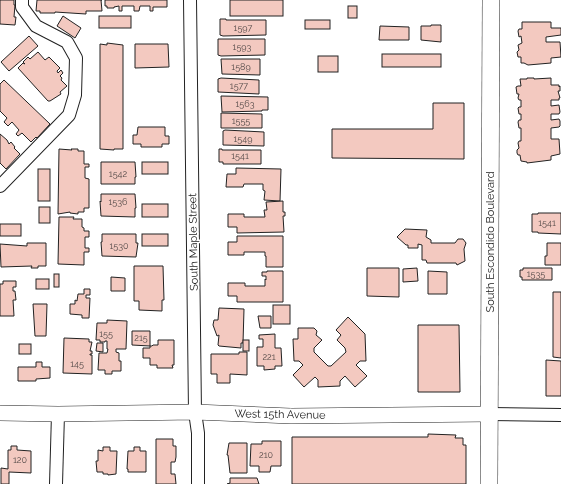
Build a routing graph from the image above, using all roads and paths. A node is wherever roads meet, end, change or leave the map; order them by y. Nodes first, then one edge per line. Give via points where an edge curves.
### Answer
1 (22, 0) edge
2 (190, 0) edge
3 (491, 0) edge
4 (0, 186) edge
5 (195, 412) junction
6 (0, 413) edge
7 (58, 414) junction
8 (489, 414) junction
9 (561, 415) edge
10 (56, 484) edge
11 (198, 484) edge
12 (489, 484) edge

1 - 4 street via 22,7 36,26 67,42 76,58 74,95 69,115
2 - 5 street, South Maple Street
3 - 8 main road, South Escondido Boulevard
5 - 7 street, West 15th Avenue
5 - 8 street, West 15th Avenue via 291,416
5 - 11 street, South Maple Street via 198,433
6 - 7 street, West 15th Avenue
7 - 10 street
8 - 9 street, West 15th Avenue
8 - 12 main road, South Escondido Boulevard

